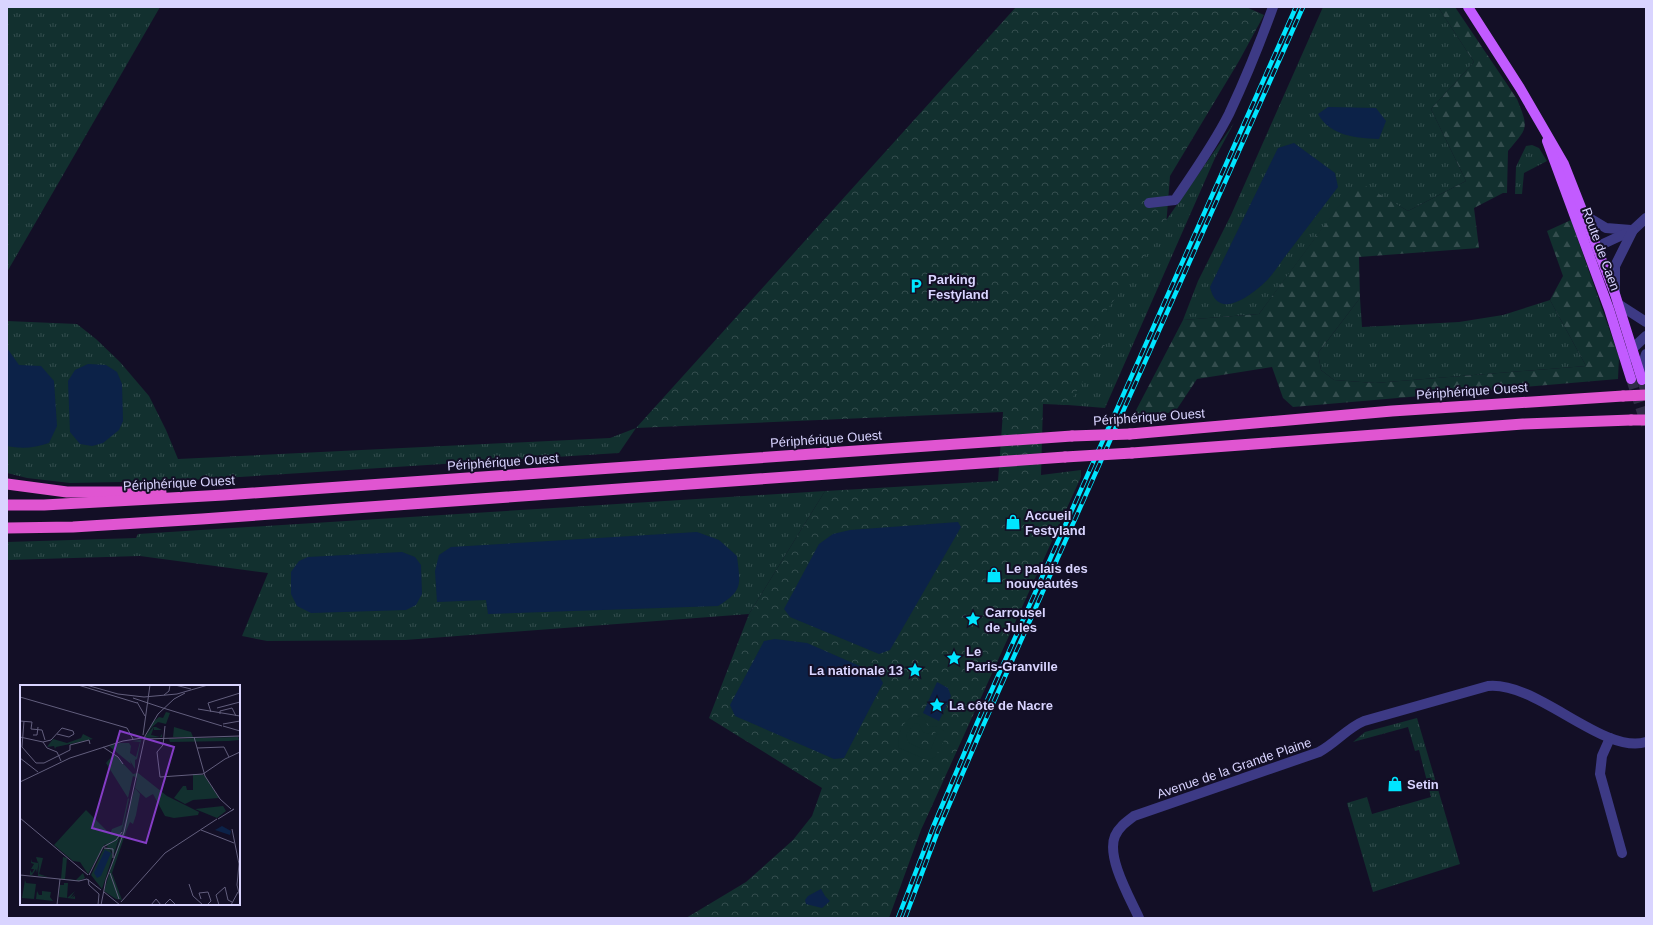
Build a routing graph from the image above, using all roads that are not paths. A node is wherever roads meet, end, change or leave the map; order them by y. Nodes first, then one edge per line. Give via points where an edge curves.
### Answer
1 (1273, 7) edge
2 (1468, 7) edge
3 (1544, 130) junction
4 (1149, 203) dead end
5 (1586, 216) junction
6 (1646, 218) edge
7 (1633, 230) junction
8 (1592, 249) junction
9 (1617, 299) junction
10 (1646, 322) edge
11 (1646, 336) edge
12 (1632, 349) junction
13 (1646, 354) edge
14 (1626, 360) junction
15 (1638, 377) junction
16 (1646, 395) edge
17 (1646, 420) edge
18 (7, 484) edge
19 (224, 495) junction
20 (7, 505) edge
21 (7, 528) edge
22 (1610, 738) junction
23 (1646, 742) edge
24 (1622, 853) dead end
25 (1139, 918) edge

1 - 4 street via 1228,115 1212,143 1175,200
2 - 3 main road, Route de Caen
3 - 5 main road, Route de Caen via 1564,164
3 - 8 main road, Route de Caen via 1549,150
5 - 7 street via 1606,228
5 - 8 main road, Route de Caen
6 - 7 street
7 - 8 street
7 - 9 street, Route de Caen via 1615,266
8 - 9 main road, Route de Caen
8 - 14 main road, Route de Caen
9 - 10 street
9 - 12 main road, Route de Caen
11 - 12 street
12 - 14 street
12 - 15 main road, Route de Caen
13 - 15 street
14 - 15 main road, Route de Caen
16 - 19 highway, Périphérique Ouest, bridge via 1392,411 1130,434
17 - 21 highway, bridge via 1523,424 210,518 73,527
18 - 19 highway via 67,492 132,491
19 - 20 highway, Périphérique Ouest
22 - 23 street, Avenue de la Grande Plaine via 1633,744
22 - 24 street via 1602,756 1600,774
22 - 25 street, Avenue de la Grande Plaine via 1527,695 1510,687 1498,685 1364,721 1353,726 1328,748 1319,752 1134,816 1123,824 1115,837 1113,851 1116,865

